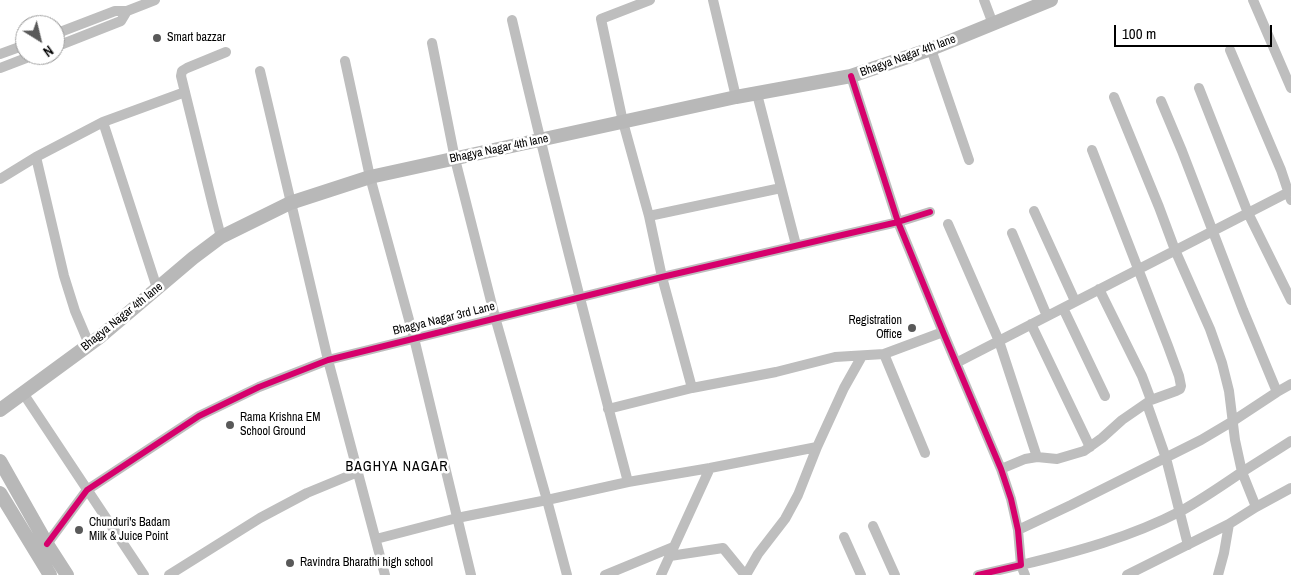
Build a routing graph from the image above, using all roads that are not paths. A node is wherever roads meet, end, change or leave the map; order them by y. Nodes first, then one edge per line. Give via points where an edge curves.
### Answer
1 (155, 0) edge
2 (650, 0) edge
3 (713, 0) edge
4 (984, 0) edge
5 (1051, 0) edge
6 (1253, 0) edge
7 (126, 10) junction
8 (512, 20) dead end
9 (993, 24) junction
10 (65, 30) edge
11 (432, 42) dead end
12 (65, 43) edge
13 (931, 49) junction
14 (1230, 50) dead end
15 (226, 52) dead end
16 (4, 53) edge
17 (345, 61) dead end
18 (15, 62) edge
19 (11, 64) junction
20 (0, 68) edge
21 (260, 71) dead end
22 (852, 76) junction
23 (1199, 88) dead end
24 (1291, 88) edge
25 (185, 92) junction
26 (757, 94) junction
27 (736, 97) junction
28 (1114, 97) dead end
29 (1161, 101) dead end
30 (103, 122) junction
31 (622, 122) junction
32 (540, 140) junction
33 (1092, 150) dead end
34 (36, 157) junction
35 (455, 159) junction
36 (969, 160) dead end
37 (370, 177) junction
38 (0, 179) edge
39 (781, 188) junction
40 (1290, 194) edge
41 (290, 203) junction
42 (1034, 211) dead end
43 (930, 212) dead end
44 (1248, 212) junction
45 (649, 216) junction
46 (898, 222) junction
47 (948, 224) dead end
48 (1212, 231) junction
49 (1012, 233) dead end
50 (222, 237) junction
51 (796, 245) junction
52 (1175, 250) junction
53 (1138, 270) junction
54 (662, 277) junction
55 (157, 288) junction
56 (1099, 289) junction
57 (579, 298) junction
58 (1291, 300) edge
59 (1076, 301) junction
60 (1063, 308) junction
61 (1047, 316) junction
62 (495, 317) junction
63 (1031, 324) junction
64 (943, 332) junction
65 (414, 338) junction
66 (999, 341) junction
67 (89, 344) junction
68 (884, 354) junction
69 (862, 356) junction
70 (328, 360) junction
71 (956, 363) junction
72 (1291, 384) edge
73 (692, 388) junction
74 (1277, 392) junction
75 (23, 393) junction
76 (1105, 396) dead end
77 (1149, 402) junction
78 (608, 408) junction
79 (0, 410) edge
80 (1233, 421) junction
81 (1291, 441) edge
82 (817, 447) junction
83 (1090, 447) junction
84 (925, 453) dead end
85 (1038, 457) junction
86 (1166, 458) junction
87 (0, 461) edge
88 (710, 468) junction
89 (1001, 469) junction
90 (358, 472) junction
91 (1242, 472) junction
92 (628, 482) junction
93 (1291, 488) edge
94 (87, 490) junction
95 (0, 493) edge
96 (547, 500) junction
97 (1256, 507) junction
98 (1180, 511) junction
99 (458, 518) junction
100 (1229, 524) junction
101 (874, 526) dead end
102 (1018, 530) junction
103 (844, 537) dead end
104 (376, 539) junction
105 (47, 544) junction
106 (1188, 545) junction
107 (671, 551) junction
108 (1023, 570) edge
109 (50, 575) edge
110 (67, 575) edge
111 (144, 575) edge
112 (169, 575) edge
113 (385, 575) edge
114 (472, 575) edge
115 (567, 575) edge
116 (605, 575) edge
117 (662, 575) edge
118 (746, 575) edge
119 (861, 575) edge
120 (895, 575) edge
121 (978, 575) edge
122 (1127, 575) edge
123 (1218, 575) edge

1 - 7 street
2 - 31 street via 601,19
3 - 27 street
4 - 9 street
5 - 9 main road, Bhagya Nagar 4th lane
6 - 24 street
7 - 10 street via 115,11
7 - 12 street via 121,21
8 - 32 street
9 - 13 main road, Bhagya Nagar 4th lane
11 - 35 street
13 - 22 main road, Bhagya Nagar 4th lane
13 - 36 street
14 - 40 street
15 - 25 street via 182,71
16 - 19 street
17 - 37 street
18 - 19 street
19 - 20 street
21 - 41 street
22 - 26 main road, Bhagya Nagar 4th lane
22 - 46 street
23 - 44 street
25 - 30 street
25 - 50 street
26 - 27 main road, Bhagya Nagar 4th lane
26 - 39 street
27 - 31 main road, Bhagya Nagar 4th lane
28 - 52 street
29 - 48 street
30 - 34 street
30 - 55 street
31 - 32 main road, Bhagya Nagar 4th lane
31 - 45 street
32 - 35 main road, Bhagya Nagar 4th lane
32 - 57 street
33 - 53 street
34 - 38 street
34 - 67 street via 64,276
35 - 37 main road, Bhagya Nagar 4th lane
35 - 62 street
37 - 41 main road, Bhagya Nagar 4th lane
37 - 65 street
39 - 45 street
39 - 51 street
40 - 44 street
41 - 50 main road, Bhagya Nagar 4th lane
41 - 70 street
42 - 59 street
43 - 46 street, Bhagya Nagar 3rd Lane
44 - 48 street
44 - 58 street
45 - 54 street
46 - 51 street, Bhagya Nagar 3rd Lane
46 - 64 street
47 - 66 street
48 - 52 street
48 - 74 street
49 - 61 street
50 - 55 main road, Bhagya Nagar 4th lane
51 - 54 street, Bhagya Nagar 3rd Lane
52 - 53 street
52 - 80 street via 1222,363
53 - 56 street
53 - 77 street via 1181,382 1180,389
54 - 57 street, Bhagya Nagar 3rd Lane
54 - 73 street
55 - 67 main road, Bhagya Nagar 4th lane
56 - 59 street
56 - 77 street via 1142,376
57 - 62 street, Bhagya Nagar 3rd Lane
57 - 78 street
59 - 60 street
60 - 61 street
60 - 76 street
61 - 63 street
62 - 65 street, Bhagya Nagar 3rd Lane
62 - 96 street
63 - 66 street
63 - 83 street
64 - 68 street
64 - 71 street
65 - 70 street, Bhagya Nagar 3rd Lane
65 - 99 street
66 - 71 street
66 - 85 street
67 - 75 main road, Bhagya Nagar 4th lane
68 - 69 street
68 - 84 street
69 - 73 street via 835,357
69 - 82 street
70 - 90 street
70 - 94 street, Bhagya Nagar 3rd Lane via 259,387 200,416
71 - 89 street
72 - 74 street
73 - 78 street
74 - 80 street
75 - 79 main road, Bhagya Nagar 4th lane
75 - 94 street
77 - 83 street
77 - 86 street
78 - 92 street
80 - 86 street
80 - 91 street
81 - 91 street
82 - 88 street
82 - 118 street via 785,519
83 - 85 street via 1056,459
85 - 89 street
86 - 98 street
86 - 102 street
87 - 105 main road
88 - 92 street
88 - 107 street
89 - 102 street
90 - 104 street
90 - 112 street via 307,493 260,518
91 - 97 street
91 - 98 street
92 - 96 street
93 - 97 street
94 - 105 street, Bhagya Nagar 3rd Lane
94 - 111 street
95 - 109 main road
96 - 99 street
96 - 115 street
97 - 100 street
98 - 106 street
98 - 108 street via 1145,528
99 - 104 street
99 - 114 street
100 - 106 street
100 - 123 street
101 - 120 street
102 - 108 street
103 - 119 street
104 - 113 street
105 - 110 main road
106 - 122 street
107 - 116 street
107 - 117 street
107 - 118 street via 723,548
108 - 121 street

